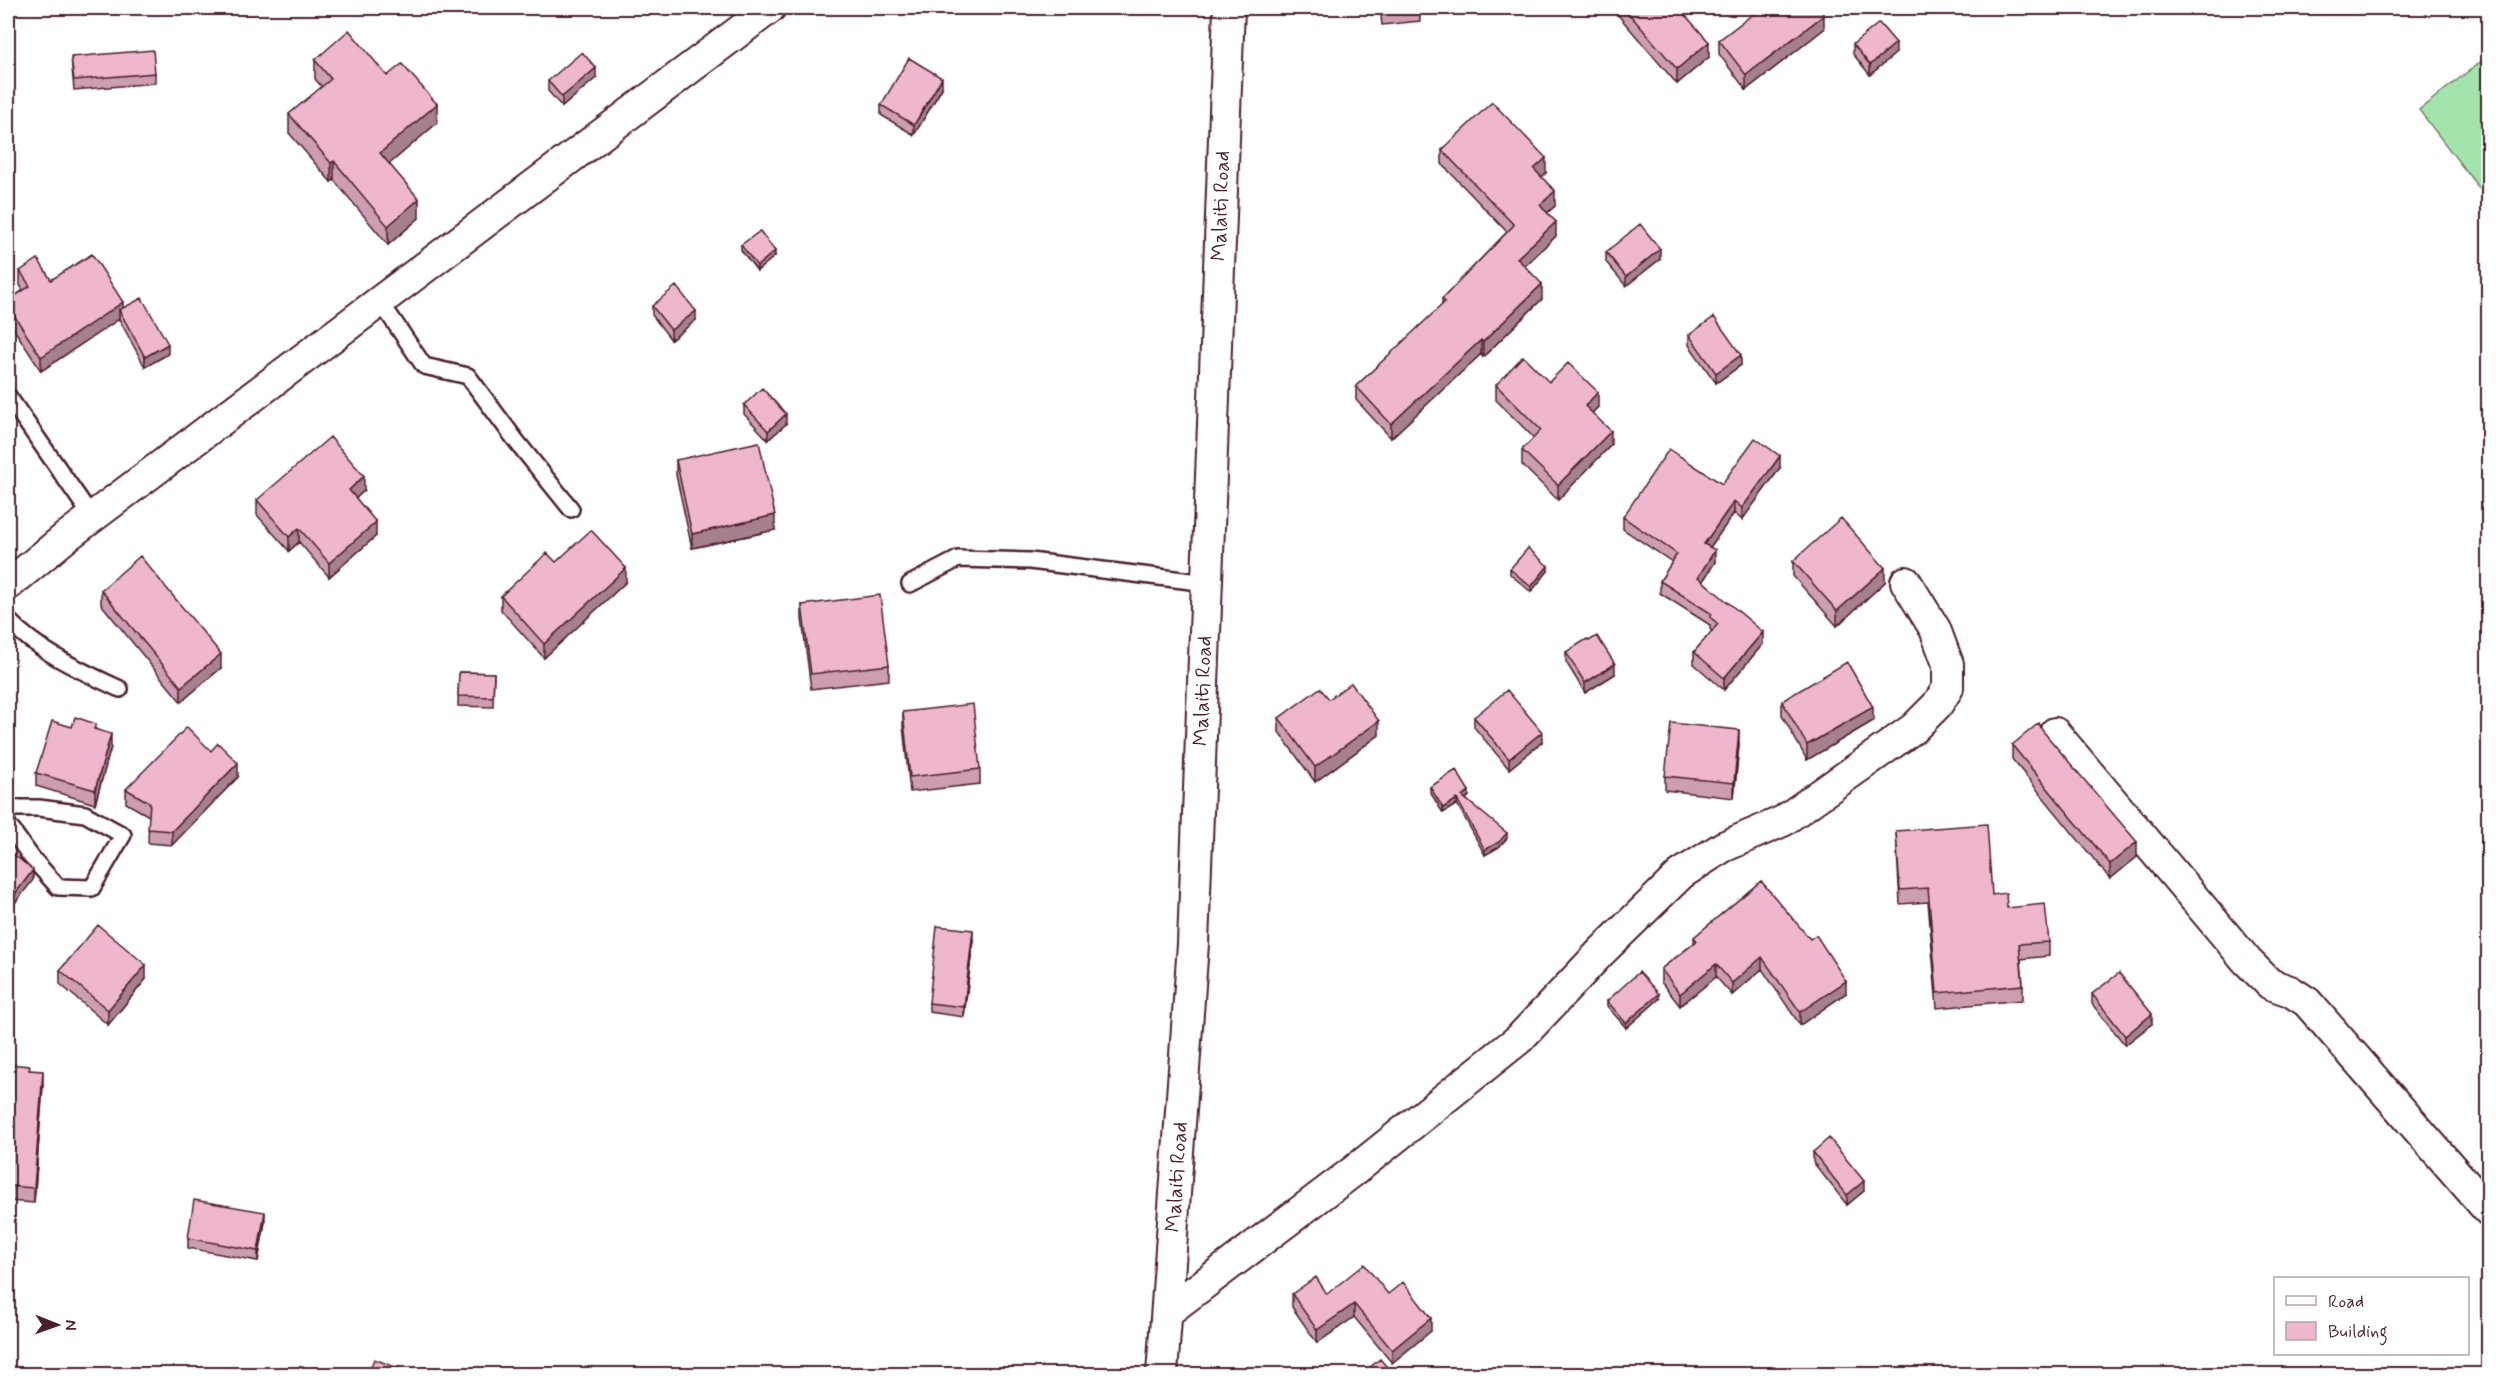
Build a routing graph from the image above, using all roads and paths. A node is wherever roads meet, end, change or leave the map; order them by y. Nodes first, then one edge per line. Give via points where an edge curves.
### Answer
1 (770, 8) edge
2 (1229, 8) edge
3 (380, 301) junction
4 (8, 396) edge
5 (571, 509) dead end
6 (92, 518) junction
7 (1906, 582) dead end
8 (910, 584) dead end
9 (1207, 584) junction
10 (8, 585) edge
11 (8, 620) edge
12 (120, 689) dead end
13 (2055, 733) dead end
14 (8, 808) edge
15 (8, 825) edge
16 (2488, 1210) edge
17 (1167, 1312) junction
18 (1162, 1374) edge

1 - 3 street
2 - 9 street, Malaiti Road
3 - 5 lane via 424,366 468,376
3 - 6 street
4 - 6 lane
6 - 10 street
7 - 17 street via 1935,630 1948,664 1948,688 1914,728 1783,821 1723,847 1681,874 1519,1039 1355,1170
8 - 9 lane via 958,560 1030,561
9 - 17 street, Malaiti Road via 1193,945
11 - 12 lane via 22,635 68,666
13 - 16 street via 2247,961 2270,984 2307,1002
14 - 15 lane via 85,814 123,835 92,888 58,887
17 - 18 street, Malaiti Road

